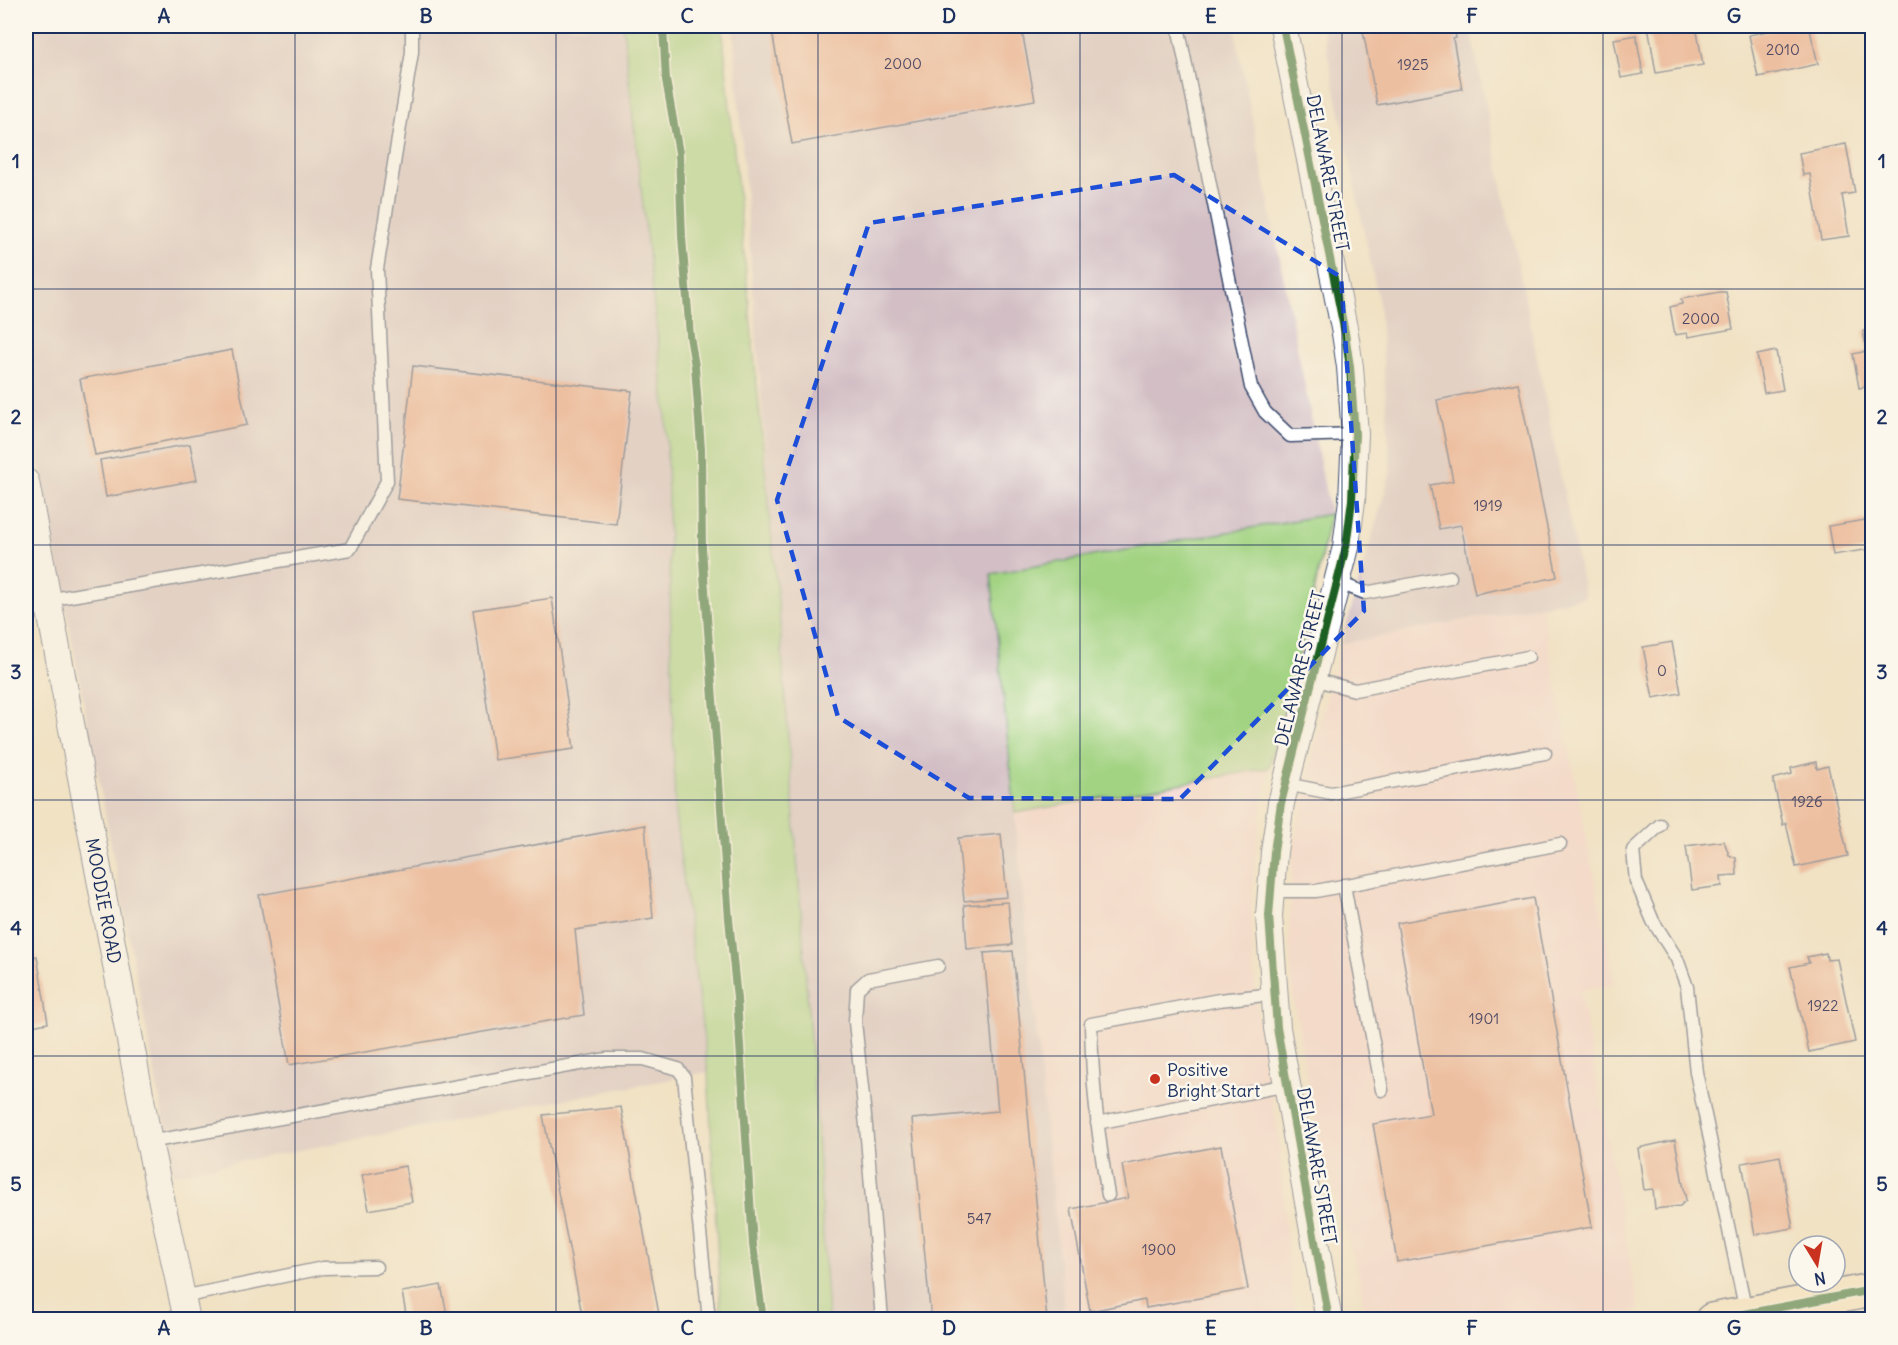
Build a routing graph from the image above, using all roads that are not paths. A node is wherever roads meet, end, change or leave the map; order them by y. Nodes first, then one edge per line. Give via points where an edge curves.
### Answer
1 (412, 26) edge
2 (1178, 26) edge
3 (1283, 26) edge
4 (1355, 434) junction
5 (26, 482) edge
6 (1450, 577) dead end
7 (1337, 582) junction
8 (36, 602) edge
9 (1528, 657) dead end
10 (1312, 679) junction
11 (1545, 753) dead end
12 (1286, 784) junction
13 (1660, 825) dead end
14 (1560, 844) dead end
15 (1344, 885) junction
16 (1271, 891) junction
17 (938, 966) dead end
18 (1274, 994) junction
19 (1287, 1085) junction
20 (1382, 1090) dead end
21 (1097, 1123) junction
22 (149, 1142) junction
23 (1108, 1195) dead end
24 (376, 1267) dead end
25 (1872, 1290) edge
26 (184, 1308) edge
27 (1746, 1313) junction
28 (709, 1320) edge
29 (882, 1320) edge
30 (1329, 1320) edge
31 (1712, 1320) edge

1 - 8 lane via 412,52 377,270 387,481 350,549
2 - 4 lane via 1251,387 1264,412 1290,436
3 - 4 street, DELAWARE STREET via 1345,333
4 - 7 street, DELAWARE STREET via 1352,500
5 - 8 street, MOODIE ROAD
6 - 7 lane via 1365,593
7 - 10 street, DELAWARE STREET
8 - 22 street, MOODIE ROAD
9 - 10 lane via 1355,690
10 - 12 street, DELAWARE STREET
11 - 12 lane via 1330,793
12 - 16 street, DELAWARE STREET
13 - 27 lane via 1634,850 1636,881 1687,987 1696,1072
14 - 15 lane
15 - 16 lane via 1316,891
15 - 20 lane
16 - 18 street, DELAWARE STREET
17 - 29 lane via 868,979 857,988 855,1022
18 - 19 street, DELAWARE STREET
18 - 21 lane via 1091,1024
19 - 21 lane
19 - 30 street, DELAWARE STREET
21 - 23 lane
22 - 26 street, MOODIE ROAD
22 - 28 lane via 607,1059 643,1059 678,1069 684,1077
24 - 26 lane via 323,1268
25 - 27 main road
27 - 31 main road

